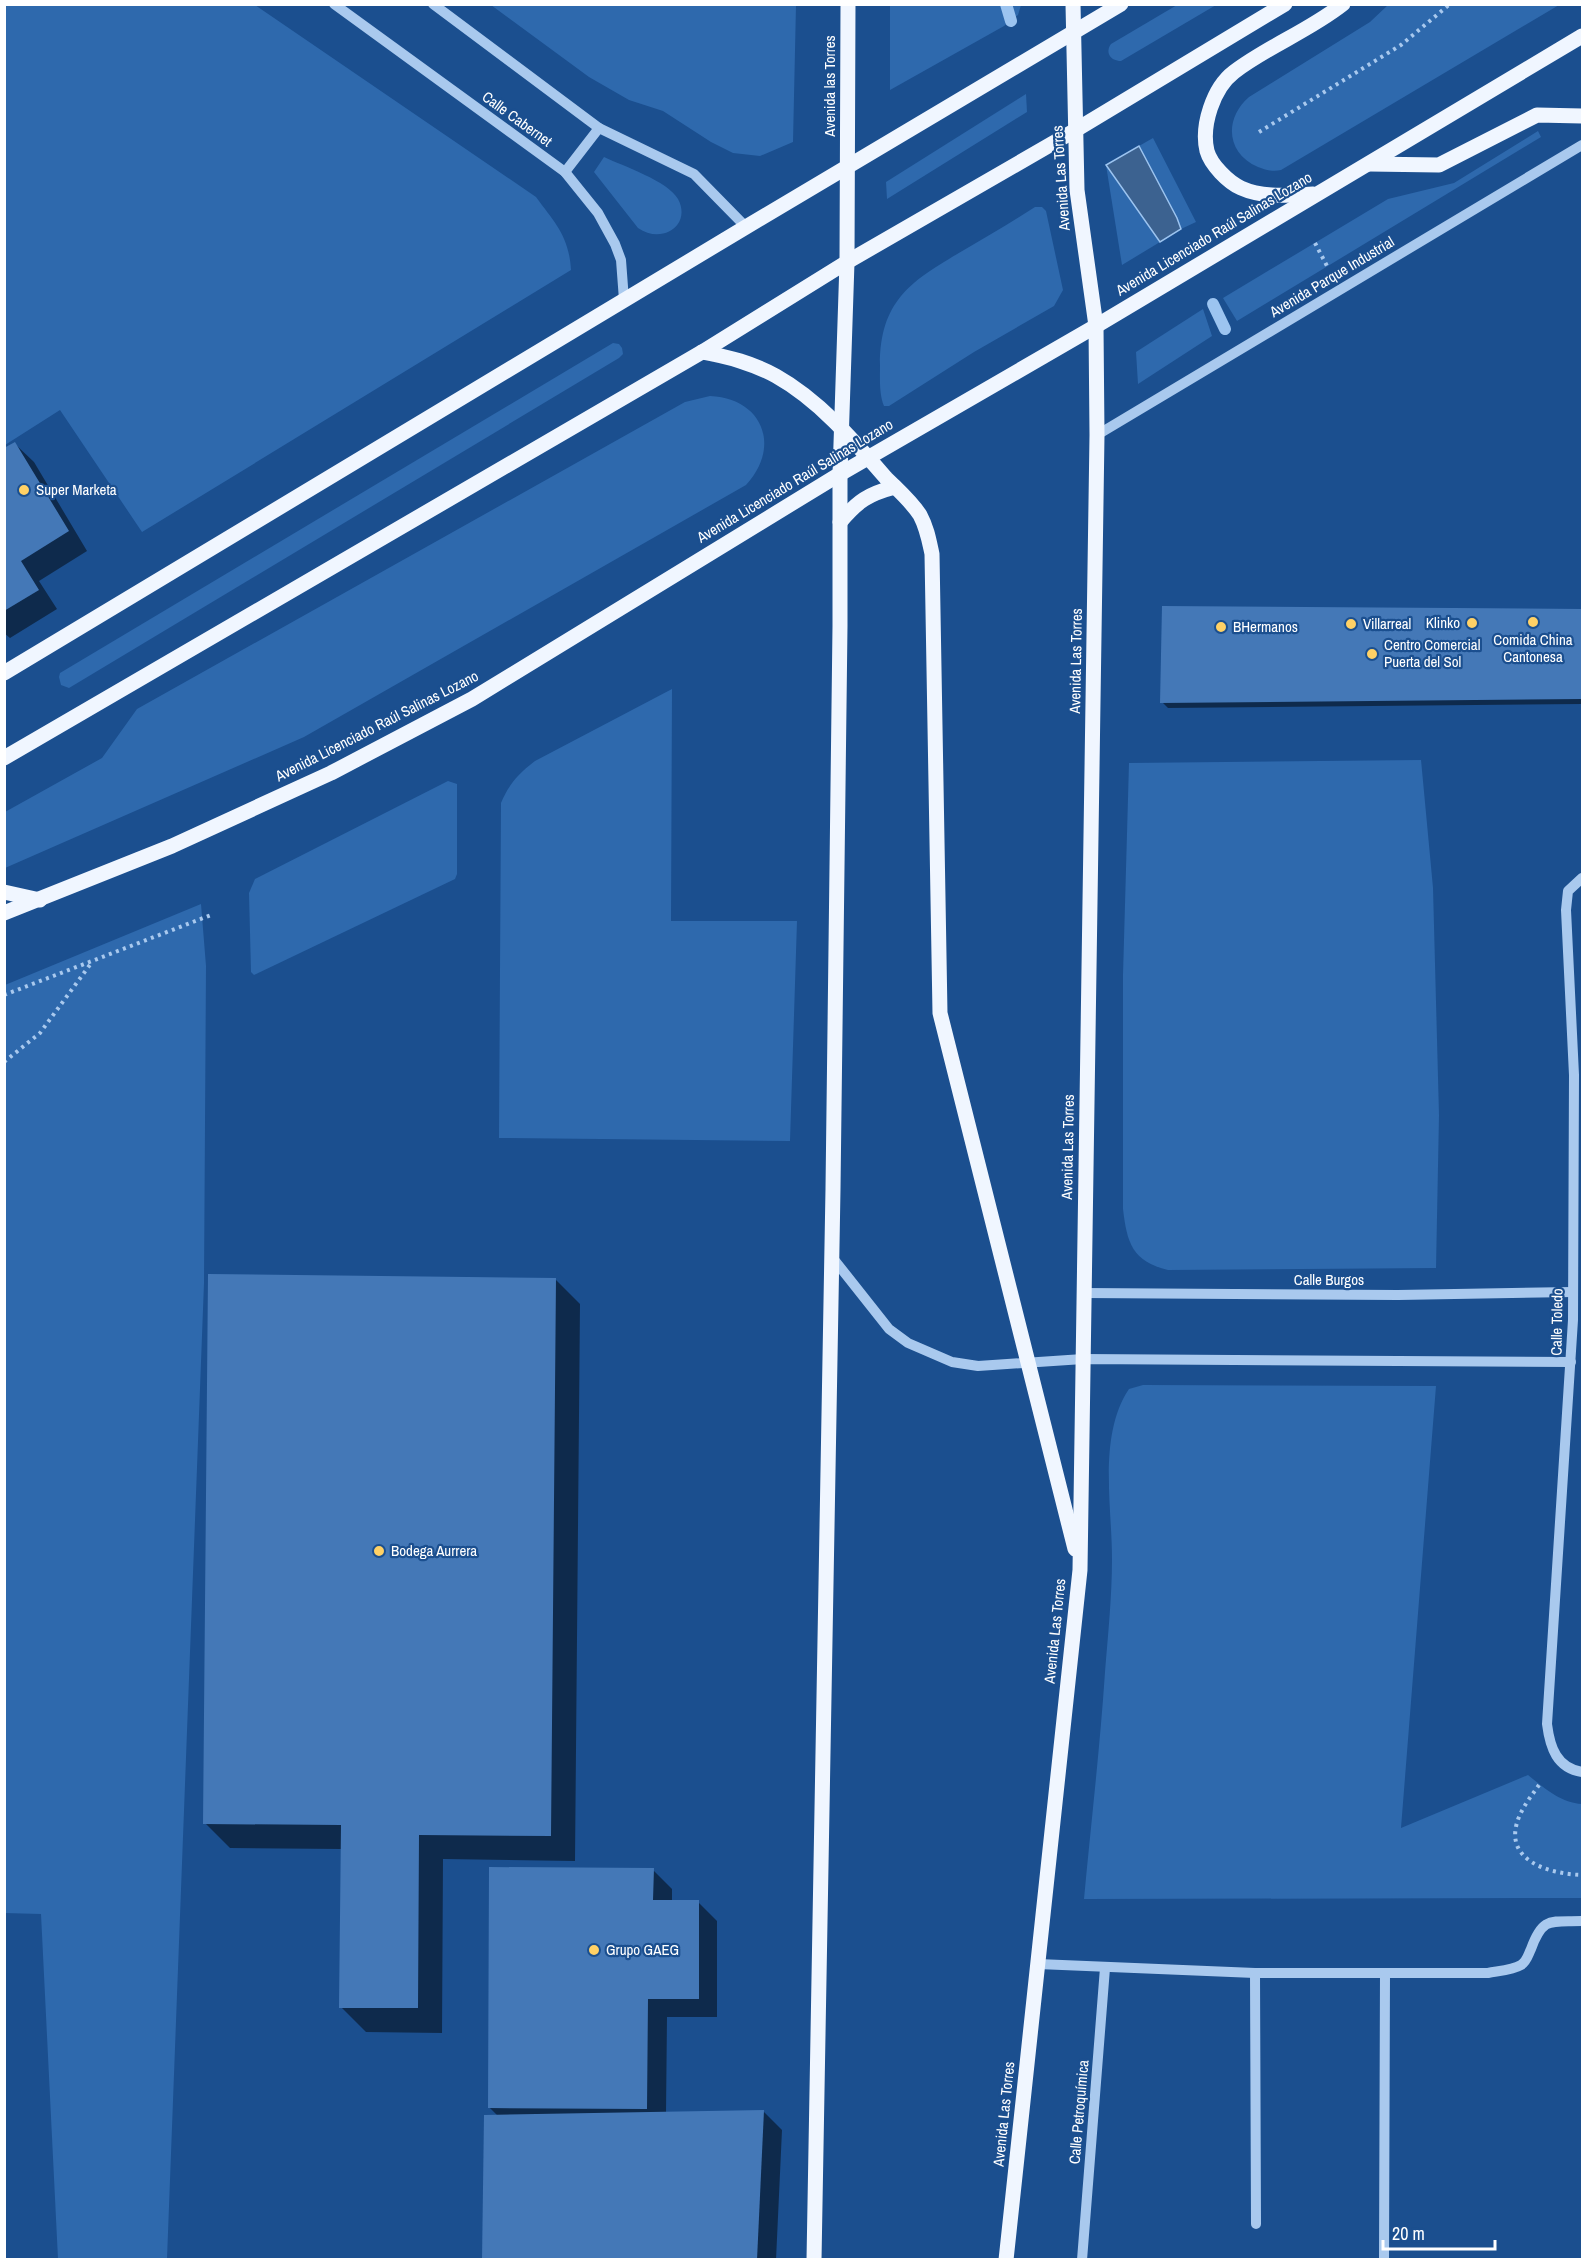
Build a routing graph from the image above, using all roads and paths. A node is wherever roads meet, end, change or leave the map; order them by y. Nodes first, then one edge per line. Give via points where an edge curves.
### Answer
1 (334, 4) edge
2 (433, 4) edge
3 (848, 4) edge
4 (1073, 4) edge
5 (1121, 4) edge
6 (1285, 4) edge
7 (1343, 4) edge
8 (1450, 4) edge
9 (1073, 33) junction
10 (1582, 36) edge
11 (1582, 116) edge
12 (599, 128) junction
13 (1074, 131) junction
14 (1259, 132) dead end
15 (1582, 145) edge
16 (1369, 164) junction
17 (847, 167) junction
18 (565, 172) junction
19 (1317, 194) junction
20 (746, 227) junction
21 (1315, 243) dead end
22 (848, 262) junction
23 (1327, 266) dead end
24 (624, 300) junction
25 (1096, 326) junction
26 (702, 352) junction
27 (841, 428) junction
28 (1097, 435) junction
29 (868, 458) junction
30 (840, 474) junction
31 (895, 488) junction
32 (840, 522) junction
33 (4, 673) edge
34 (4, 758) edge
35 (1582, 878) edge
36 (4, 892) edge
37 (40, 900) junction
38 (4, 913) edge
39 (211, 915) dead end
40 (93, 962) junction
41 (4, 994) edge
42 (4, 1062) edge
43 (832, 1257) junction
44 (1084, 1293) junction
45 (1573, 1293) junction
46 (1577, 1320) edge
47 (1083, 1359) junction
48 (1571, 1362) junction
49 (1029, 1364) junction
50 (1080, 1570) junction
51 (1582, 1773) edge
52 (1539, 1785) dead end
53 (1582, 1875) edge
54 (1582, 1921) edge
55 (1038, 1964) junction
56 (1105, 1968) junction
57 (1255, 1973) junction
58 (1385, 1973) junction
59 (1256, 2223) dead end
60 (814, 2259) edge
61 (1006, 2259) edge
62 (1082, 2259) edge
63 (1384, 2259) edge

1 - 18 street, Calle Cabernet
2 - 12 street
3 - 17 main road, Avenida las Torres
4 - 9 main road
5 - 9 main road
6 - 13 main road
7 - 19 main road via 1232,73 1216,94 1205,136 1215,164 1239,188 1274,196
8 - 14 path via 1401,45
9 - 13 main road, Avenida Las Torres
9 - 17 main road
10 - 16 main road, Avenida Licenciado Raúl Salinas Lozano
11 - 16 main road via 1537,115 1439,165
12 - 18 street
12 - 20 street via 694,174
13 - 22 main road
13 - 25 main road, Avenida Las Torres via 1077,190
15 - 28 street, Avenida Parque Industrial
16 - 19 main road, Avenida Licenciado Raúl Salinas Lozano
17 - 20 main road
17 - 22 main road
18 - 24 street, Calle Cabernet via 598,213 615,244 621,260
19 - 25 main road, Avenida Licenciado Raúl Salinas Lozano
20 - 24 main road
21 - 23 path
22 - 26 main road
22 - 27 main road
24 - 33 main road
25 - 28 main road, Avenida Las Torres
25 - 29 main road, Avenida Licenciado Raúl Salinas Lozano
26 - 27 main road via 735,358 778,378
26 - 34 main road
27 - 29 main road
27 - 30 main road
28 - 44 main road, Avenida Las Torres
29 - 30 main road, Avenida Licenciado Raúl Salinas Lozano
29 - 31 main road
30 - 32 main road
30 - 37 main road, Avenida Licenciado Raúl Salinas Lozano via 462,704 332,773 172,846
31 - 32 main road via 874,492
31 - 49 main road via 927,529 932,554 940,1013
32 - 43 main road
35 - 45 street, Calle Toledo via 1568,891 1566,910 1575,1074
36 - 37 main road
37 - 38 main road, Avenida Licenciado Raúl Salinas Lozano
39 - 40 path
40 - 41 path
40 - 42 path via 40,1033
43 - 49 street via 889,1329 908,1343 952,1362 978,1366
43 - 60 main road
44 - 45 street, Calle Burgos
44 - 47 main road, Avenida Las Torres
45 - 46 street, Calle Toledo
46 - 48 street, Calle Toledo
47 - 48 street
47 - 49 street
47 - 50 main road, Avenida Las Torres
48 - 51 street, Calle Toledo via 1547,1711 1554,1753 1565,1766
49 - 50 main road
50 - 55 main road, Avenida Las Torres
52 - 53 path via 1518,1818 1515,1841 1529,1860 1544,1870
54 - 58 street via 1541,1927 1520,1966 1488,1973
55 - 56 street
55 - 61 main road, Avenida Las Torres
56 - 57 street
56 - 62 street, Calle Petroquímica
57 - 58 street
57 - 59 street
58 - 63 street

